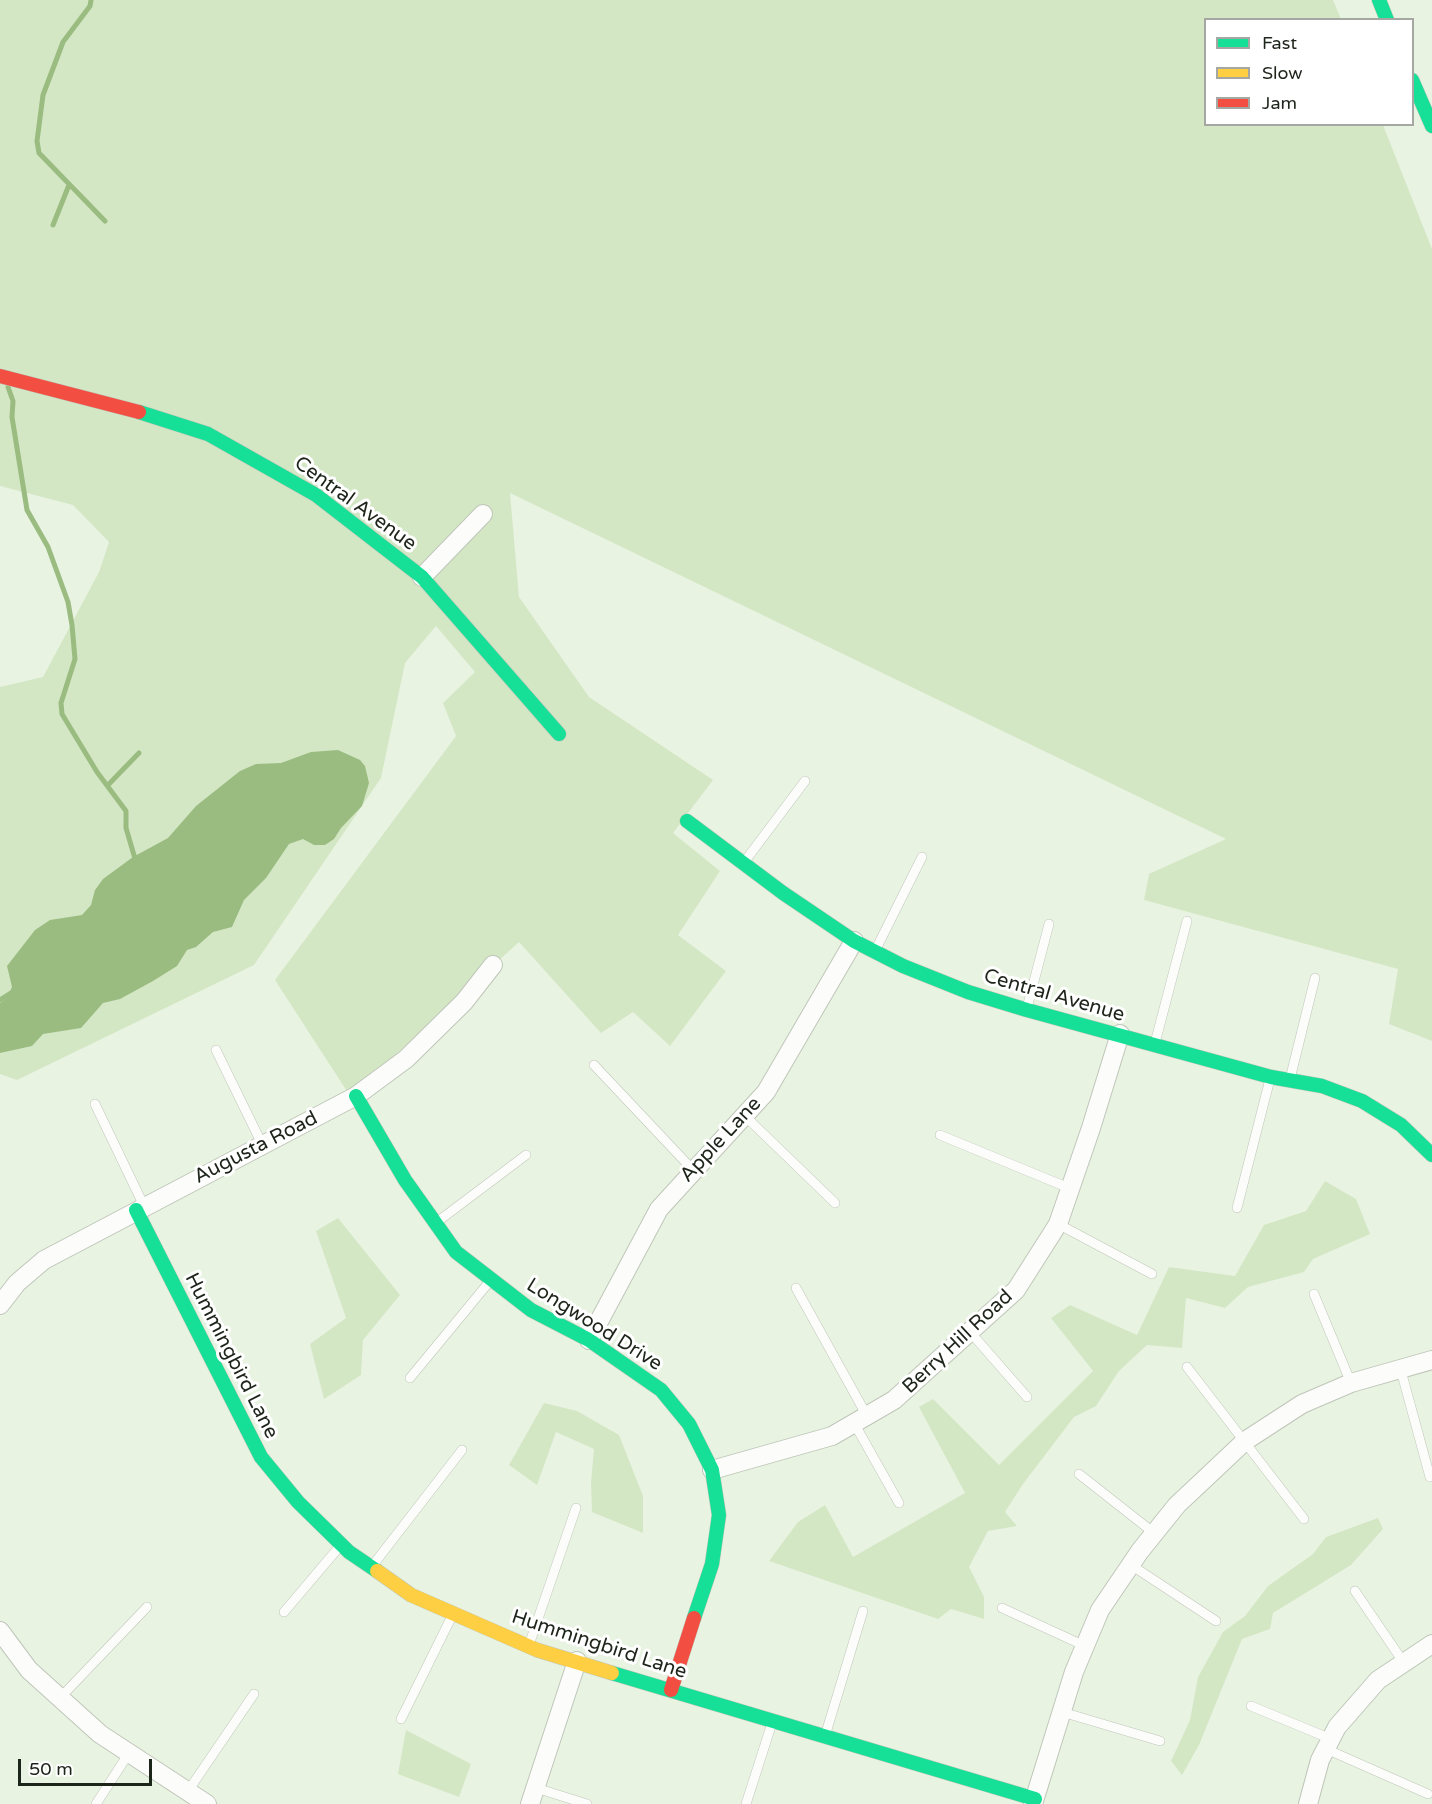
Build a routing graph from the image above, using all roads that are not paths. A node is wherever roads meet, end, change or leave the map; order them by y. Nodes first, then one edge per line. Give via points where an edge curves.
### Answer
1 (1379, 0) edge
2 (1386, 18) edge
3 (1414, 82) edge
4 (1432, 126) edge
5 (0, 376) edge
6 (483, 514) dead end
7 (422, 577) junction
8 (559, 734) dead end
9 (805, 781) dead end
10 (687, 821) dead end
11 (922, 857) dead end
12 (743, 865) junction
13 (1187, 921) dead end
14 (1049, 924) dead end
15 (854, 941) junction
16 (874, 953) junction
17 (493, 965) dead end
18 (1315, 978) dead end
19 (1027, 1010) junction
20 (1120, 1034) junction
21 (1155, 1044) junction
22 (216, 1050) dead end
23 (594, 1065) dead end
24 (1271, 1077) junction
25 (1290, 1078) junction
26 (356, 1095) junction
27 (95, 1104) dead end
28 (744, 1114) junction
29 (940, 1135) dead end
30 (262, 1144) junction
31 (526, 1155) dead end
32 (1432, 1155) edge
33 (693, 1170) junction
34 (1069, 1188) junction
35 (835, 1203) dead end
36 (140, 1208) junction
37 (1237, 1208) dead end
38 (435, 1224) junction
39 (1058, 1224) junction
40 (1152, 1274) dead end
41 (490, 1281) junction
42 (795, 1288) dead end
43 (1314, 1294) dead end
44 (0, 1305) edge
45 (971, 1333) junction
46 (589, 1340) junction
47 (1432, 1360) edge
48 (1187, 1367) dead end
49 (1400, 1367) junction
50 (410, 1378) dead end
51 (1351, 1383) junction
52 (1027, 1397) dead end
53 (861, 1420) junction
54 (1245, 1441) junction
55 (462, 1450) dead end
56 (712, 1470) junction
57 (1079, 1474) dead end
58 (1430, 1477) dead end
59 (899, 1503) dead end
60 (576, 1508) dead end
61 (1304, 1519) dead end
62 (1154, 1533) junction
63 (342, 1544) junction
64 (1131, 1565) junction
65 (371, 1567) junction
66 (1355, 1591) dead end
67 (147, 1607) dead end
68 (1002, 1608) dead end
69 (863, 1611) dead end
70 (284, 1612) dead end
71 (453, 1614) junction
72 (1216, 1621) dead end
73 (0, 1631) edge
74 (1432, 1644) edge
75 (528, 1646) junction
76 (1085, 1646) junction
77 (577, 1661) junction
78 (1404, 1663) junction
79 (671, 1690) junction
80 (254, 1694) dead end
81 (60, 1698) junction
82 (1251, 1706) dead end
83 (1062, 1712) junction
84 (401, 1719) dead end
85 (772, 1720) junction
86 (825, 1736) junction
87 (1160, 1741) dead end
88 (1328, 1744) junction
89 (129, 1753) junction
90 (188, 1791) junction
91 (1428, 1794) dead end
92 (533, 1796) edge
93 (1034, 1802) edge
94 (96, 1804) edge
95 (207, 1804) edge
96 (587, 1804) edge
97 (746, 1804) edge
98 (1308, 1804) edge

1 - 2 street
3 - 4 street
5 - 7 street, Central Avenue via 208,434 316,495
6 - 7 street
7 - 8 street, Central Avenue
9 - 12 lane
10 - 12 street, Central Avenue
11 - 16 lane
12 - 15 street, Central Avenue
13 - 21 lane
14 - 19 lane
15 - 16 street, Central Avenue
15 - 28 street, Apple Lane via 766,1092
16 - 19 street, Central Avenue via 968,992
17 - 26 street, Augusta Road via 464,1002 406,1059
18 - 25 lane
19 - 20 street, Central Avenue
20 - 21 street, Central Avenue
20 - 34 street, Berry Hill Road
21 - 24 street, Central Avenue
22 - 30 lane
23 - 33 lane
24 - 25 street, Central Avenue
24 - 37 lane
25 - 32 street, Central Avenue via 1362,1101 1401,1125
26 - 30 street, Augusta Road
26 - 38 street, Longwood Drive
27 - 36 lane
28 - 33 street, Apple Lane
28 - 35 lane
29 - 34 lane
30 - 36 street, Augusta Road
31 - 38 lane
33 - 46 street, Apple Lane via 659,1209
34 - 39 street, Berry Hill Road
36 - 44 street, Augusta Road via 44,1260 17,1283
36 - 63 street, Hummingbird Lane via 261,1457 298,1502
38 - 41 street, Longwood Drive via 456,1252
39 - 40 lane
39 - 45 street, Berry Hill Road via 1016,1290
41 - 46 street, Longwood Drive via 531,1310
41 - 50 lane
42 - 53 lane
43 - 51 lane
45 - 52 lane
45 - 53 street, Berry Hill Road via 894,1400
46 - 56 street, Longwood Drive via 661,1390 689,1424
47 - 49 street
48 - 54 lane
49 - 51 street
49 - 58 lane
51 - 54 street via 1302,1404
53 - 56 street, Berry Hill Road via 832,1436
53 - 59 lane
54 - 61 lane
54 - 62 street via 1177,1505
55 - 65 lane
56 - 79 street, Longwood Drive via 719,1515 712,1564
57 - 62 lane
60 - 75 lane
62 - 64 street
63 - 65 street, Hummingbird Lane
63 - 70 lane
64 - 72 lane
64 - 76 street via 1100,1610
65 - 71 street, Hummingbird Lane via 411,1595
66 - 78 lane
67 - 81 lane
68 - 76 lane
69 - 86 lane
71 - 75 street, Hummingbird Lane
71 - 84 lane
73 - 81 street via 29,1670
74 - 78 street
75 - 77 street, Hummingbird Lane
76 - 83 street
77 - 79 street, Hummingbird Lane
77 - 92 street
78 - 88 street via 1378,1680 1337,1727
79 - 85 street, Hummingbird Lane
80 - 90 lane
81 - 89 street via 100,1734
82 - 88 lane
83 - 87 lane
83 - 93 street
85 - 86 street, Hummingbird Lane
85 - 97 lane
86 - 93 street, Hummingbird Lane
88 - 91 lane
88 - 98 street
89 - 90 street
89 - 94 lane
90 - 95 street
92 - 96 lane

